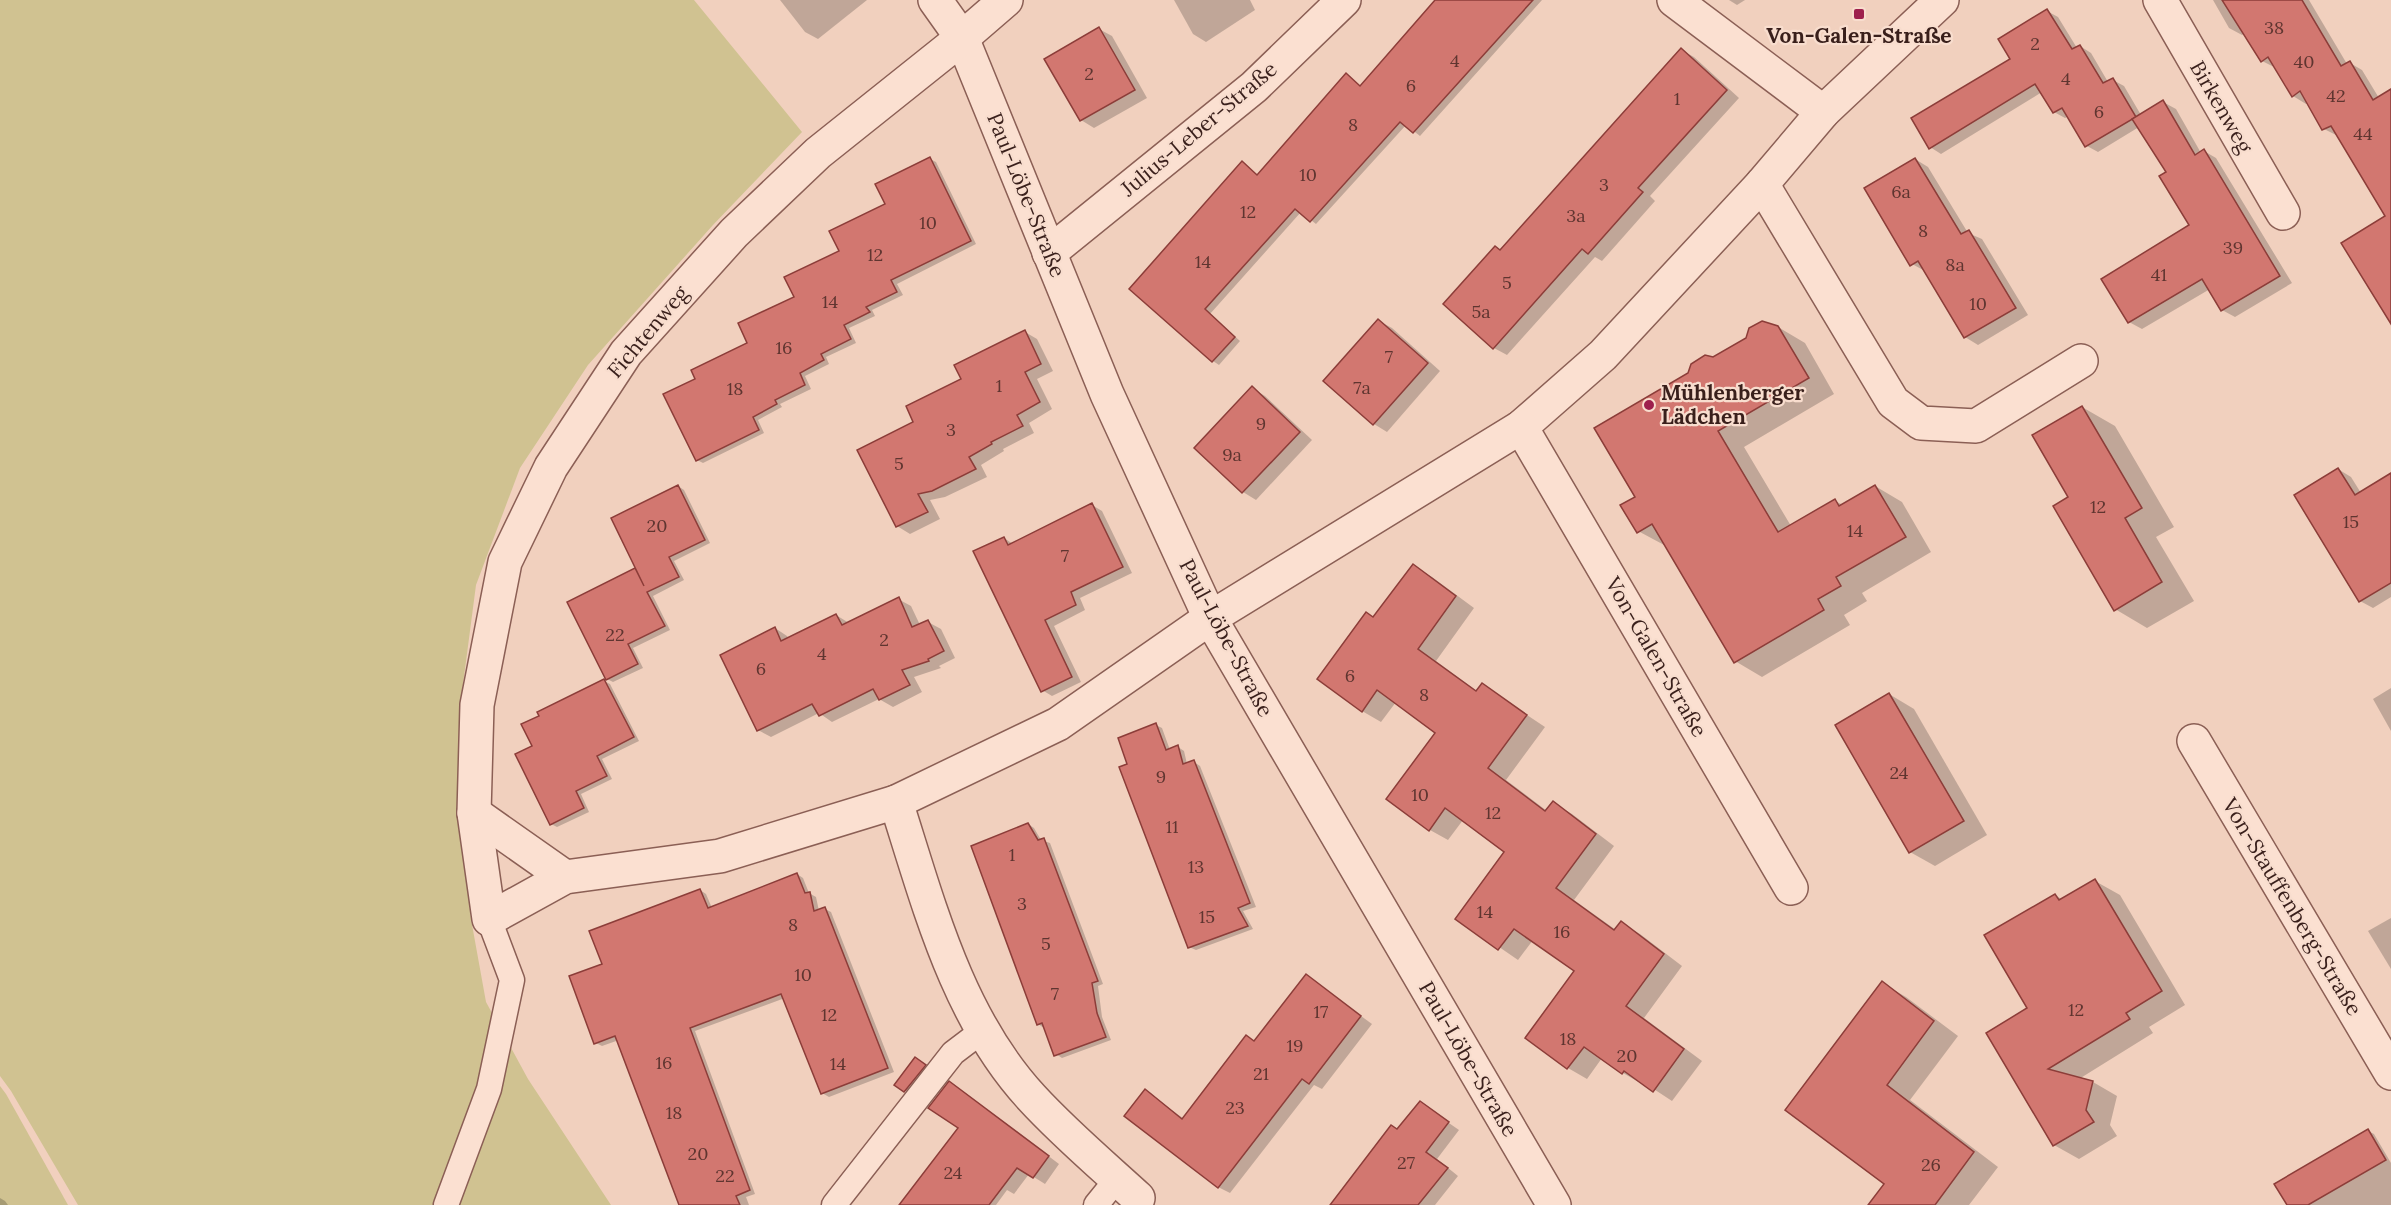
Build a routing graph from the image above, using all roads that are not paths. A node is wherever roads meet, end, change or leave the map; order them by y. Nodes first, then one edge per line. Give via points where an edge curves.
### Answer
1 (935, 0) edge
2 (1006, 0) edge
3 (1344, 0) edge
4 (1674, 0) edge
5 (1942, 0) edge
6 (2160, 0) edge
7 (962, 38) junction
8 (1822, 112) junction
9 (1762, 184) junction
10 (2283, 213) dead end
11 (1049, 253) junction
12 (2081, 361) dead end
13 (1521, 427) junction
14 (1210, 618) junction
15 (2194, 741) dead end
16 (896, 802) junction
17 (474, 813) junction
18 (565, 877) junction
19 (1791, 888) dead end
20 (489, 919) junction
21 (982, 1032) junction
22 (2391, 1073) edge
23 (1128, 1188) joint
24 (446, 1205) edge
25 (834, 1205) edge
26 (1096, 1205) edge
27 (1554, 1205) edge

1 - 7 street, Paul-Löbe-Straße
2 - 7 street, Fichtenweg
3 - 11 street, Julius-Leber-Straße via 1254,87
4 - 8 street
5 - 8 street
6 - 10 street, Birkenweg
7 - 11 street, Paul-Löbe-Straße
7 - 17 street, Fichtenweg via 818,153 734,233 626,352 551,467 505,562 477,705
8 - 9 street
9 - 12 street via 1893,402 1921,423 1976,426
9 - 13 street via 1603,355
11 - 14 street, Paul-Löbe-Straße via 1107,394
13 - 14 street
13 - 19 street, Von-Galen-Straße
14 - 16 street via 1058,724
14 - 27 street, Paul-Löbe-Straße
15 - 22 street, Von-Stauffenberg-Straße
16 - 18 street via 720,856
16 - 21 street via 953,971
17 - 18 street
17 - 20 street, Fichtenweg
18 - 20 street
20 - 24 lane via 512,980 489,1089
21 - 23 street via 1031,1098
21 - 25 lane via 953,1053
23 - 26 lane

